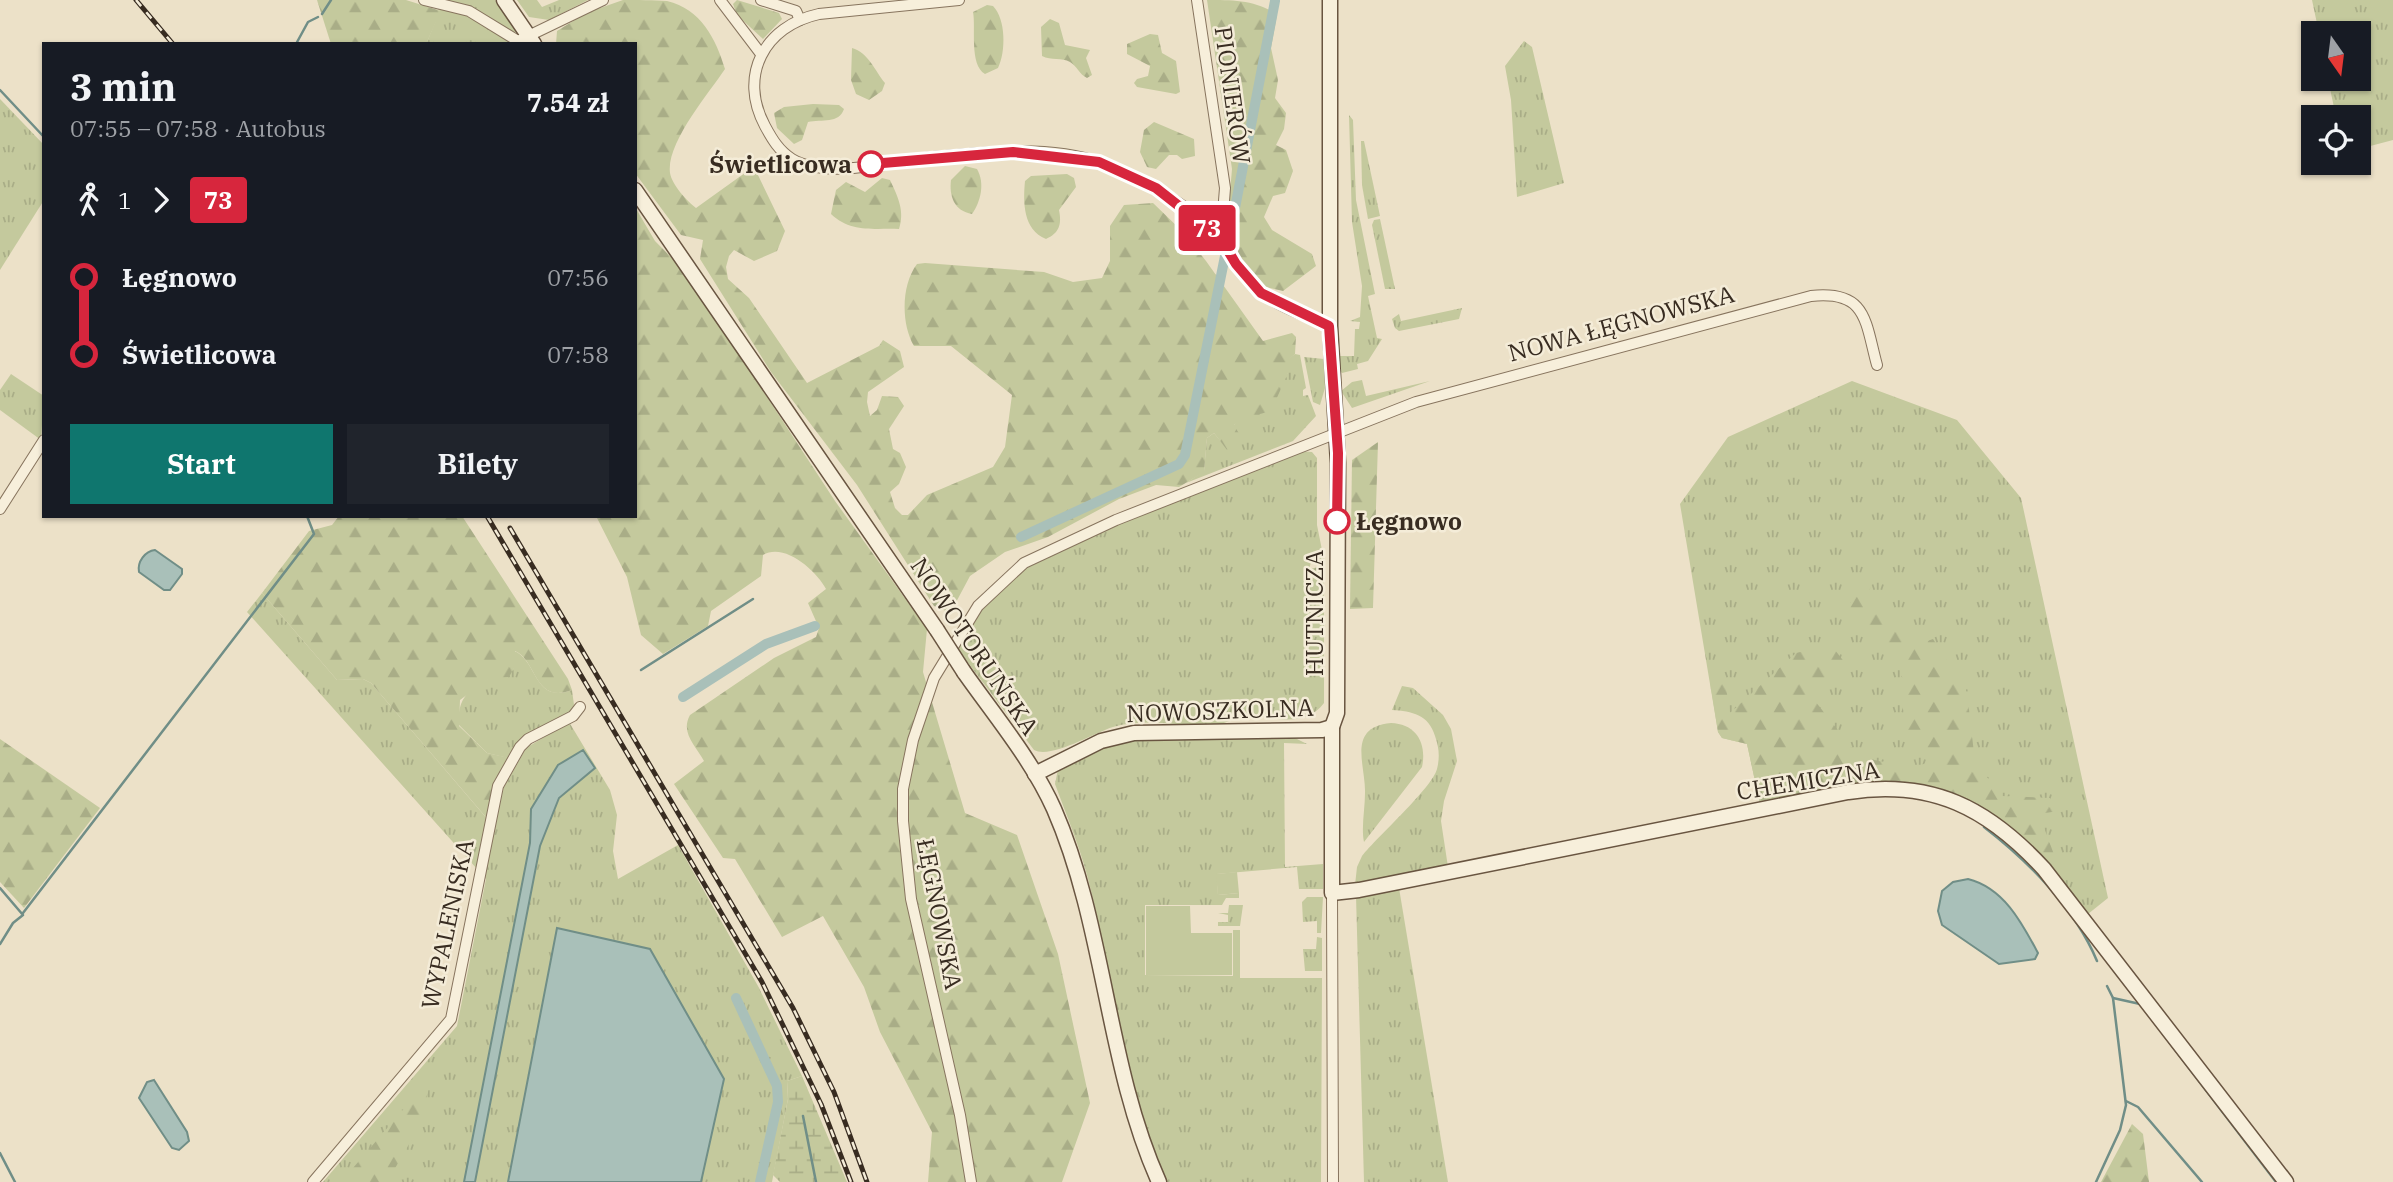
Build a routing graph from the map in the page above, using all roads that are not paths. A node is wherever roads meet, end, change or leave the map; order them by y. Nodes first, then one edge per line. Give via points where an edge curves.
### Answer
1 (424, 0) edge
2 (504, 0) edge
3 (603, 0) edge
4 (720, 0) edge
5 (761, 0) edge
6 (841, 0) edge
7 (959, 0) edge
8 (1197, 0) edge
9 (1330, 0) edge
10 (840, 12) junction
11 (800, 20) junction
12 (532, 40) edge
13 (761, 54) junction
14 (637, 193) edge
15 (1221, 239) junction
16 (1329, 326) junction
17 (1877, 365) dead end
18 (1336, 432) junction
19 (42, 443) edge
20 (0, 509) edge
21 (580, 708) dead end
22 (1332, 727) junction
23 (1035, 774) junction
24 (1332, 893) junction
25 (313, 1182) edge
26 (971, 1182) edge
27 (1159, 1182) edge
28 (1333, 1182) edge
29 (2286, 1182) edge

1 - 12 street via 469,11 512,40
2 - 12 street
3 - 12 street
4 - 13 street
5 - 11 street via 796,11
6 - 10 street
7 - 10 street
8 - 15 street, PIONIERÓW via 1225,188
9 - 16 street, HUTNICZA
10 - 11 street
11 - 13 street
13 - 15 street via 755,107 779,148 803,164 838,168 987,153 1074,157 1099,162 1147,183
14 - 23 street, NOWOTORUŃSKA, bridge
15 - 16 street via 1261,293
16 - 18 street, HUTNICZA
17 - 18 street, NOWA ŁĘGNOWSKA via 1858,307 1844,295 1811,296 1416,402
18 - 22 street, HUTNICZA via 1337,702
18 - 26 street, ŁĘGNOWSKA via 1091,530 1024,563 978,606 934,678 912,740 903,789 906,867
19 - 20 street
21 - 25 street, WYPALENISKA via 528,739 502,778 451,1019
22 - 23 street, NOWOSZKOLNA via 1133,733 1091,745
22 - 24 street, HUTNICZA
23 - 27 street, NOWOTORUŃSKA via 1054,810 1075,870 1128,1089
24 - 28 street, HUTNICZA
24 - 29 street, CHEMICZNA via 1848,792 1905,790 1942,796 1998,826 2044,869

